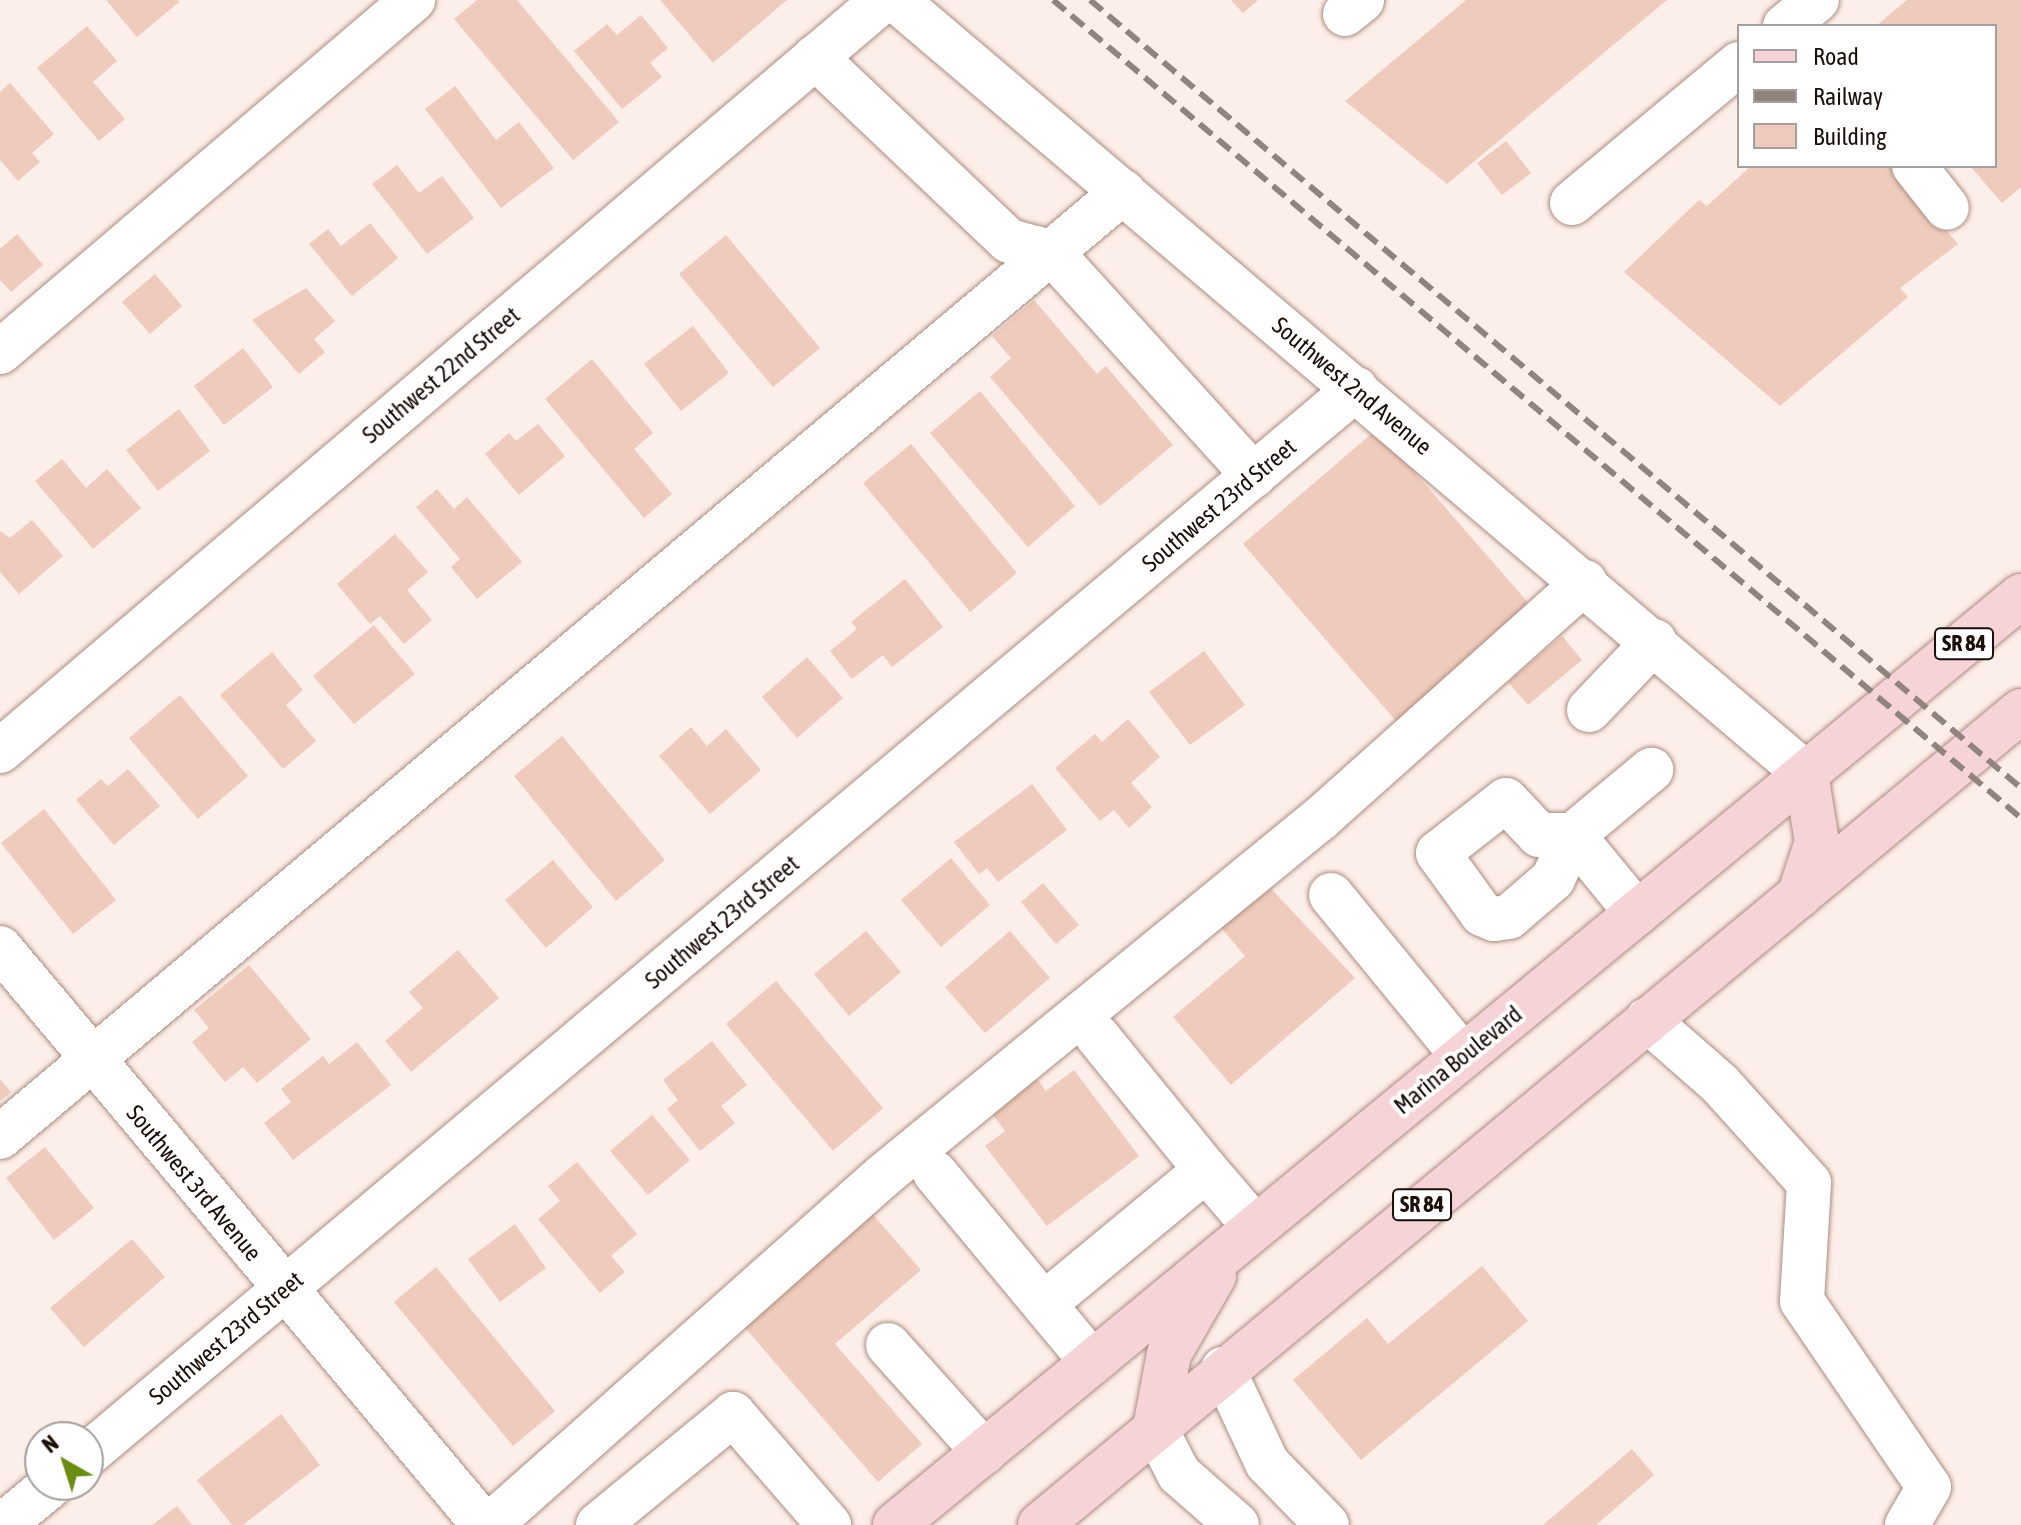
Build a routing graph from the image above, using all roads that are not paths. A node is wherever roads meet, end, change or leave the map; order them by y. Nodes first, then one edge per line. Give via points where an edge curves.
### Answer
1 (413, 0) edge
2 (883, 0) edge
3 (896, 0) edge
4 (815, 57) junction
5 (1737, 66) edge
6 (1916, 168) edge
7 (1123, 192) junction
8 (1572, 203) dead end
9 (1947, 208) dead end
10 (1051, 252) junction
11 (0, 352) edge
12 (1356, 389) junction
13 (1254, 476) junction
14 (1585, 582) junction
15 (2021, 596) edge
16 (1655, 641) junction
17 (1589, 710) dead end
18 (2021, 711) edge
19 (0, 751) edge
20 (1651, 770) dead end
21 (1806, 774) junction
22 (1331, 895) dead end
23 (1799, 896) junction
24 (1637, 913) junction
25 (0, 948) edge
26 (1647, 1020) junction
27 (1097, 1036) dead end
28 (1463, 1056) junction
29 (92, 1060) junction
30 (0, 1137) edge
31 (1206, 1170) junction
32 (935, 1173) dead end
33 (1255, 1227) junction
34 (283, 1291) junction
35 (1044, 1304) junction
36 (888, 1345) dead end
37 (1092, 1362) junction
38 (1223, 1369) junction
39 (1155, 1428) junction
40 (104, 1441) edge
41 (984, 1452) junction
42 (32, 1501) edge
43 (1228, 1523) edge
44 (3, 1525) edge
45 (487, 1525) edge
46 (598, 1525) edge
47 (829, 1525) edge
48 (895, 1525) edge
49 (1040, 1525) edge
50 (1327, 1525) edge
51 (1907, 1525) edge

1 - 11 street
2 - 4 street, Southwest 22nd Street
3 - 7 street, Southwest 2nd Avenue
4 - 10 street via 1009,241
4 - 19 street, Southwest 22nd Street
5 - 8 street
6 - 9 street
7 - 10 street
7 - 12 street, Southwest 2nd Avenue
10 - 13 street
10 - 29 street
12 - 13 street, Southwest 23rd Street
12 - 14 street, Southwest 2nd Avenue
13 - 34 street, Southwest 23rd Street
14 - 16 street, Southwest 2nd Avenue
14 - 45 street via 1321,818 884,1175
15 - 21 main road, Marina Boulevard / SR 84
16 - 17 street
16 - 21 street, Southwest 2nd Avenue
18 - 23 main road, SR 84
20 - 24 street via 1573,835
21 - 23 main road via 1817,842
21 - 24 main road, Marina Boulevard / SR 84
22 - 28 street
23 - 26 main road, SR 84
24 - 28 main road, Marina Boulevard / SR 84
25 - 29 street, Southwest 3rd Avenue
26 - 38 main road, SR 84
26 - 51 street via 1720,1084 1809,1183 1802,1301 1929,1487
27 - 31 street
28 - 33 main road, Marina Boulevard / SR 84
29 - 30 street
29 - 34 street, Southwest 3rd Avenue
31 - 33 street
31 - 35 street
32 - 35 street
33 - 37 main road, Marina Boulevard / SR 84
33 - 39 main road via 1200,1293 1169,1354
34 - 40 street, Southwest 23rd Street
34 - 45 street, Southwest 3rd Avenue
35 - 37 street
36 - 41 street
37 - 41 main road, Marina Boulevard / SR 84
38 - 39 main road, SR 84
38 - 50 street via 1267,1463
39 - 43 street via 1179,1474
39 - 49 main road, SR 84
41 - 48 main road, Marina Boulevard / SR 84
42 - 44 street
46 - 47 street via 733,1414

